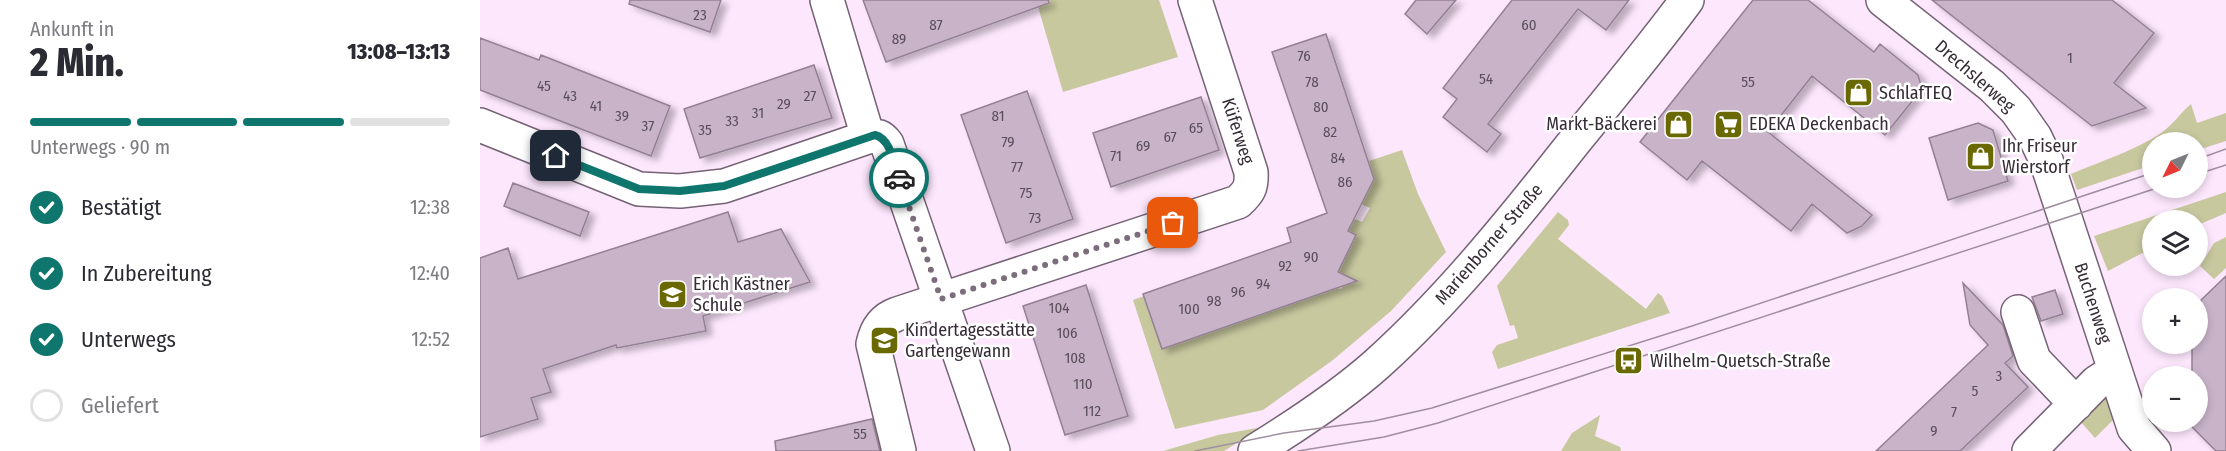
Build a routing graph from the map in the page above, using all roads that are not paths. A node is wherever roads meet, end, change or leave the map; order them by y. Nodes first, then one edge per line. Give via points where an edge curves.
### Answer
1 (827, 0) edge
2 (1195, 0) edge
3 (1687, 0) edge
4 (1883, 0) edge
5 (487, 128) edge
6 (868, 137) junction
7 (2071, 235) joint
8 (941, 299) junction
9 (2018, 312) dead end
10 (2114, 371) junction
11 (2076, 404) junction
12 (899, 451) edge
13 (993, 451) edge
14 (1255, 451) edge
15 (2029, 451) edge
16 (2154, 451) edge

1 - 6 street
2 - 8 street, Küferweg via 1251,172 1248,193 1238,202
3 - 14 street, Marienborner Straße via 1544,181 1418,325 1335,397
4 - 7 street, Drechslerweg via 1992,86 2016,110 2046,160
5 - 6 street via 639,189 680,191 724,186
6 - 8 street via 881,137 887,144
7 - 10 street, Buchenweg
8 - 12 street, Küferweg via 890,316 875,336 873,344
8 - 13 street
9 - 11 street via 2034,360
10 - 11 street
10 - 16 street, Buchenweg via 2134,429
11 - 15 street

